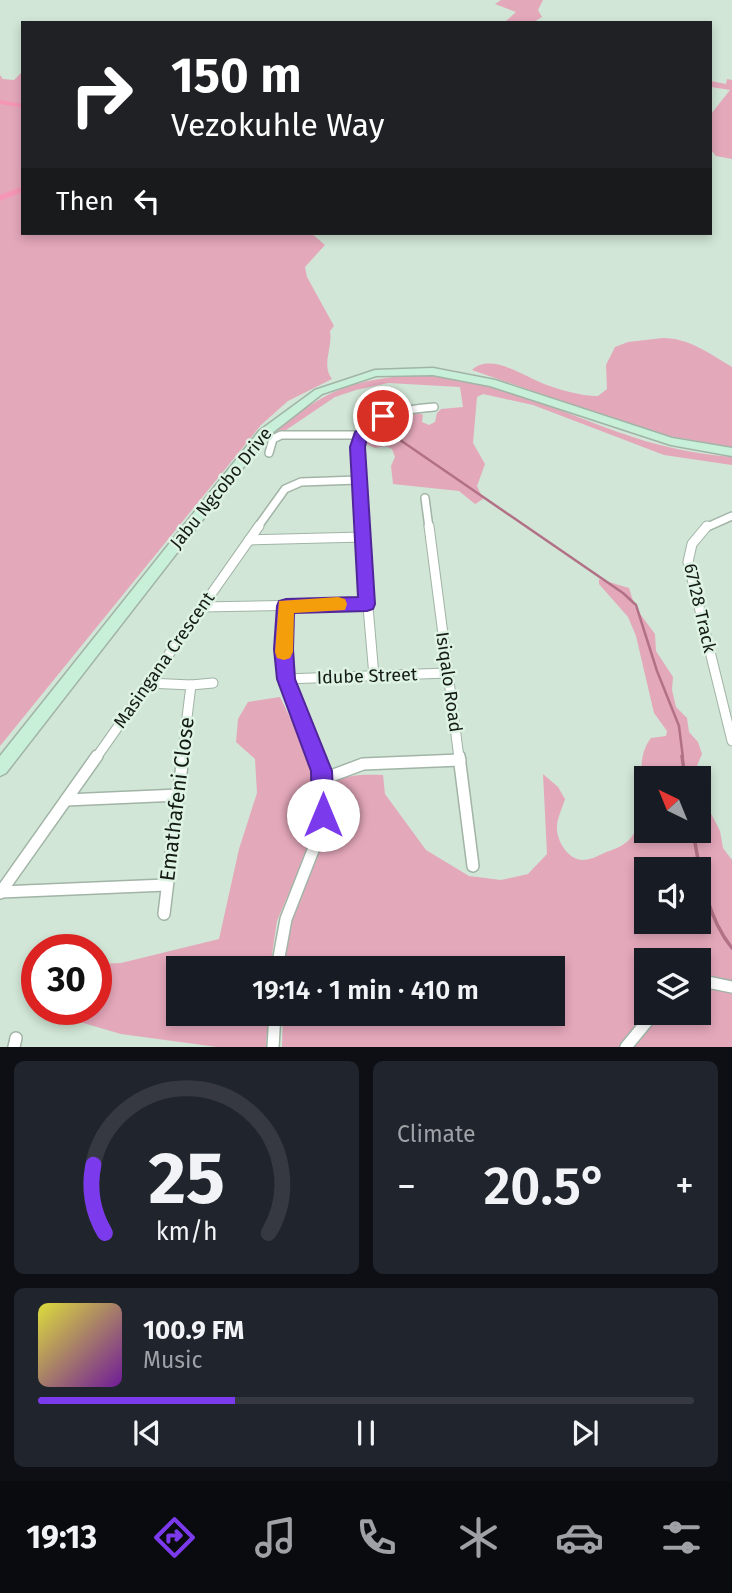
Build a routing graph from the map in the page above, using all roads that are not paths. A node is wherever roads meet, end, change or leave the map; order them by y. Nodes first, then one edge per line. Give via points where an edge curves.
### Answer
1 (434, 407) dead end
2 (360, 435) junction
3 (732, 452) edge
4 (269, 453) dead end
5 (358, 480) junction
6 (425, 498) dead end
7 (732, 516) edge
8 (363, 537) junction
9 (249, 540) junction
10 (367, 604) junction
11 (286, 606) junction
12 (201, 607) junction
13 (447, 673) junction
14 (374, 676) junction
15 (286, 679) junction
16 (148, 683) junction
17 (214, 683) dead end
18 (191, 685) junction
19 (732, 741) edge
20 (460, 760) junction
21 (0, 768) edge
22 (323, 779) junction
23 (178, 795) junction
24 (66, 800) junction
25 (473, 866) dead end
26 (166, 885) junction
27 (0, 893) edge
28 (164, 914) dead end
29 (279, 956) edge
30 (711, 983) edge
31 (732, 987) edge
32 (644, 1025) edge
33 (274, 1026) edge
34 (273, 1047) edge
35 (626, 1047) edge

1 - 2 street via 392,412
2 - 4 street via 281,435 273,439
2 - 5 street
3 - 21 main road, Jabu Ngcobo Drive via 653,438 474,376 406,371 340,382 300,402 263,435
5 - 8 street
5 - 9 street, Masingana Crescent via 289,486
6 - 13 street, Isiqalo Road
7 - 19 street, 67128 Track via 710,524 694,539 688,562
8 - 9 street
8 - 10 street
9 - 12 street, Masingana Crescent
10 - 11 street
10 - 14 street
11 - 12 street
11 - 15 street
12 - 16 street, Masingana Crescent
13 - 14 street, Idube Street
13 - 20 street, Isiqalo Road
14 - 15 street, Idube Street
15 - 22 street
16 - 18 street
16 - 24 street, Masingana Crescent
17 - 18 street
18 - 23 street, Emathafeni Close
20 - 22 street via 363,764
20 - 25 street, Isiqalo Road
22 - 29 street via 319,835 291,901
23 - 24 street
23 - 26 street, Emathafeni Close
24 - 27 street, Masingana Crescent
26 - 27 street
26 - 28 street, Emathafeni Close
30 - 31 street
32 - 35 street
33 - 34 street

